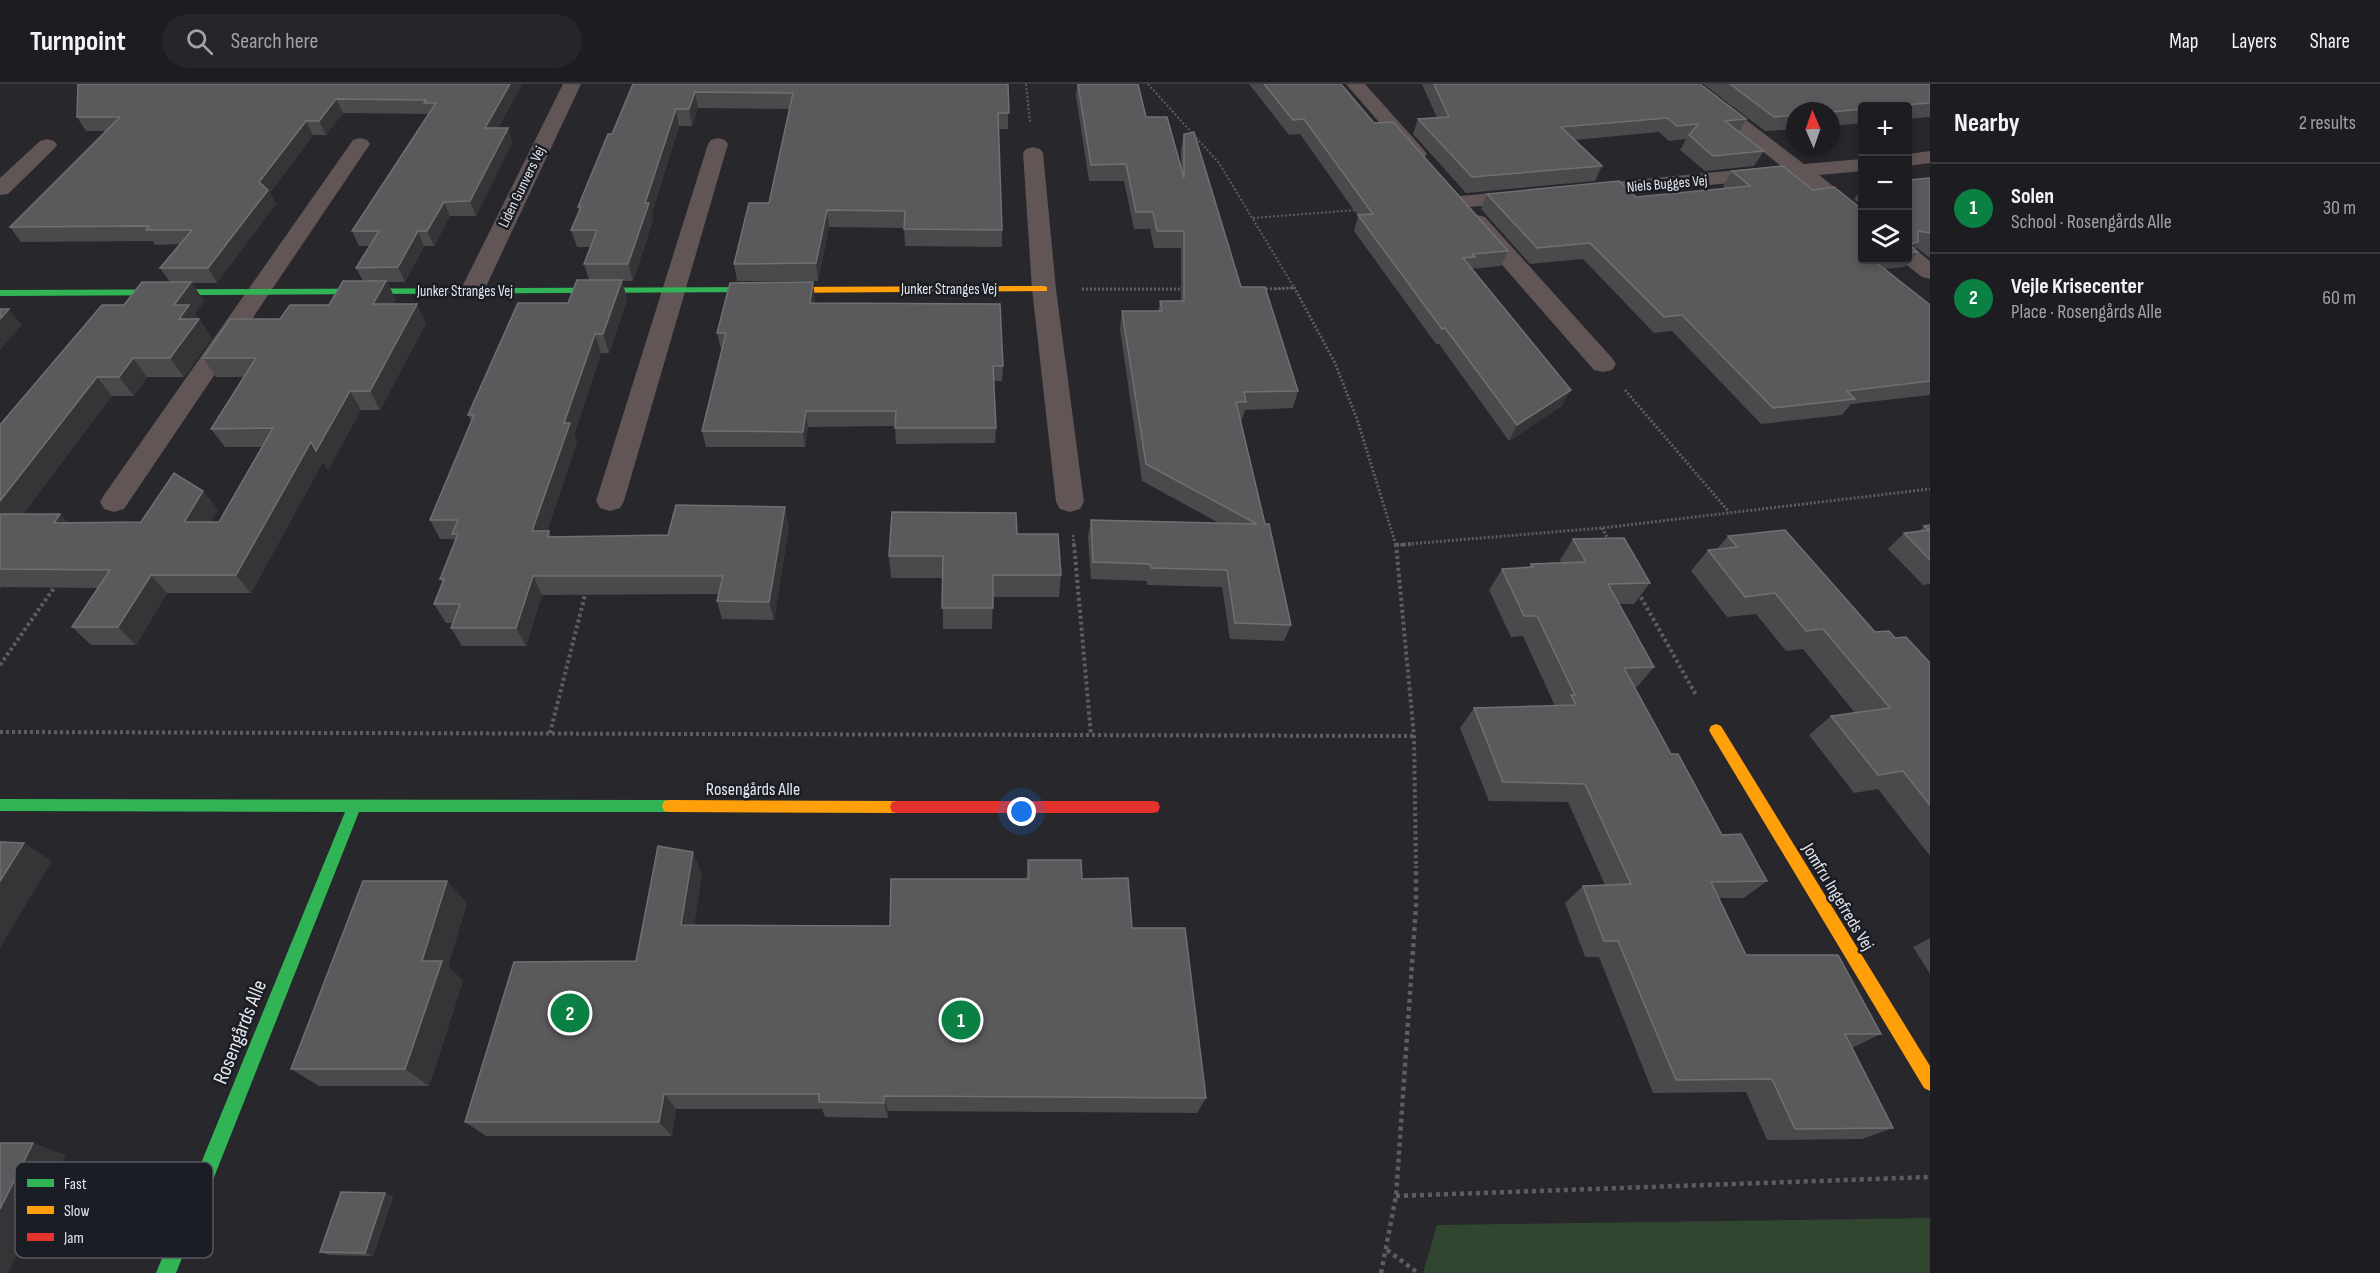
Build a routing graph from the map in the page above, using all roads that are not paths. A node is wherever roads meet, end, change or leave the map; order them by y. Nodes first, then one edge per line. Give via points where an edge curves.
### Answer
1 (572, 84) edge
2 (1355, 84) edge
3 (1687, 84) edge
4 (360, 144) dead end
5 (718, 144) dead end
6 (47, 145) dead end
7 (1033, 153) road end
8 (1930, 157) edge
9 (1912, 159) edge
10 (1858, 166) edge
11 (1429, 168) edge
12 (1803, 173) junction
13 (0, 189) edge
14 (1858, 215) edge
15 (1912, 258) edge
16 (1930, 272) edge
17 (1044, 289) junction
18 (674, 290) junction
19 (472, 291) junction
20 (0, 292) edge
21 (256, 292) junction
22 (1604, 364) road end
23 (609, 501) dead end
24 (114, 502) dead end
25 (1070, 502) road end
26 (1716, 730) road end
27 (0, 805) edge
28 (354, 807) junction
29 (1153, 807) dead end
30 (1930, 1082) edge
31 (211, 1162) edge
32 (172, 1258) edge
33 (166, 1273) edge

1 - 19 street, Liden Gunvers Vej
2 - 11 street
3 - 12 street
4 - 21 street
5 - 18 street
6 - 13 street
7 - 17 street
8 - 9 street
10 - 12 street, Niels Bugges Vej
12 - 14 street
12 - 22 street, Niels Bugges Vej via 1555,193 1451,193
15 - 16 street
17 - 18 street, Junker Stranges Vej
17 - 25 street
18 - 19 street, Junker Stranges Vej
18 - 23 street
19 - 21 street, Junker Stranges Vej
20 - 21 street, Junker Stranges Vej
21 - 24 street
26 - 30 street, Jomfru Ingefreds Vej
27 - 28 street, Rosengårds Alle
28 - 29 street, Rosengårds Alle
28 - 31 street, Rosengårds Alle
32 - 33 street, Rosengårds Alle

